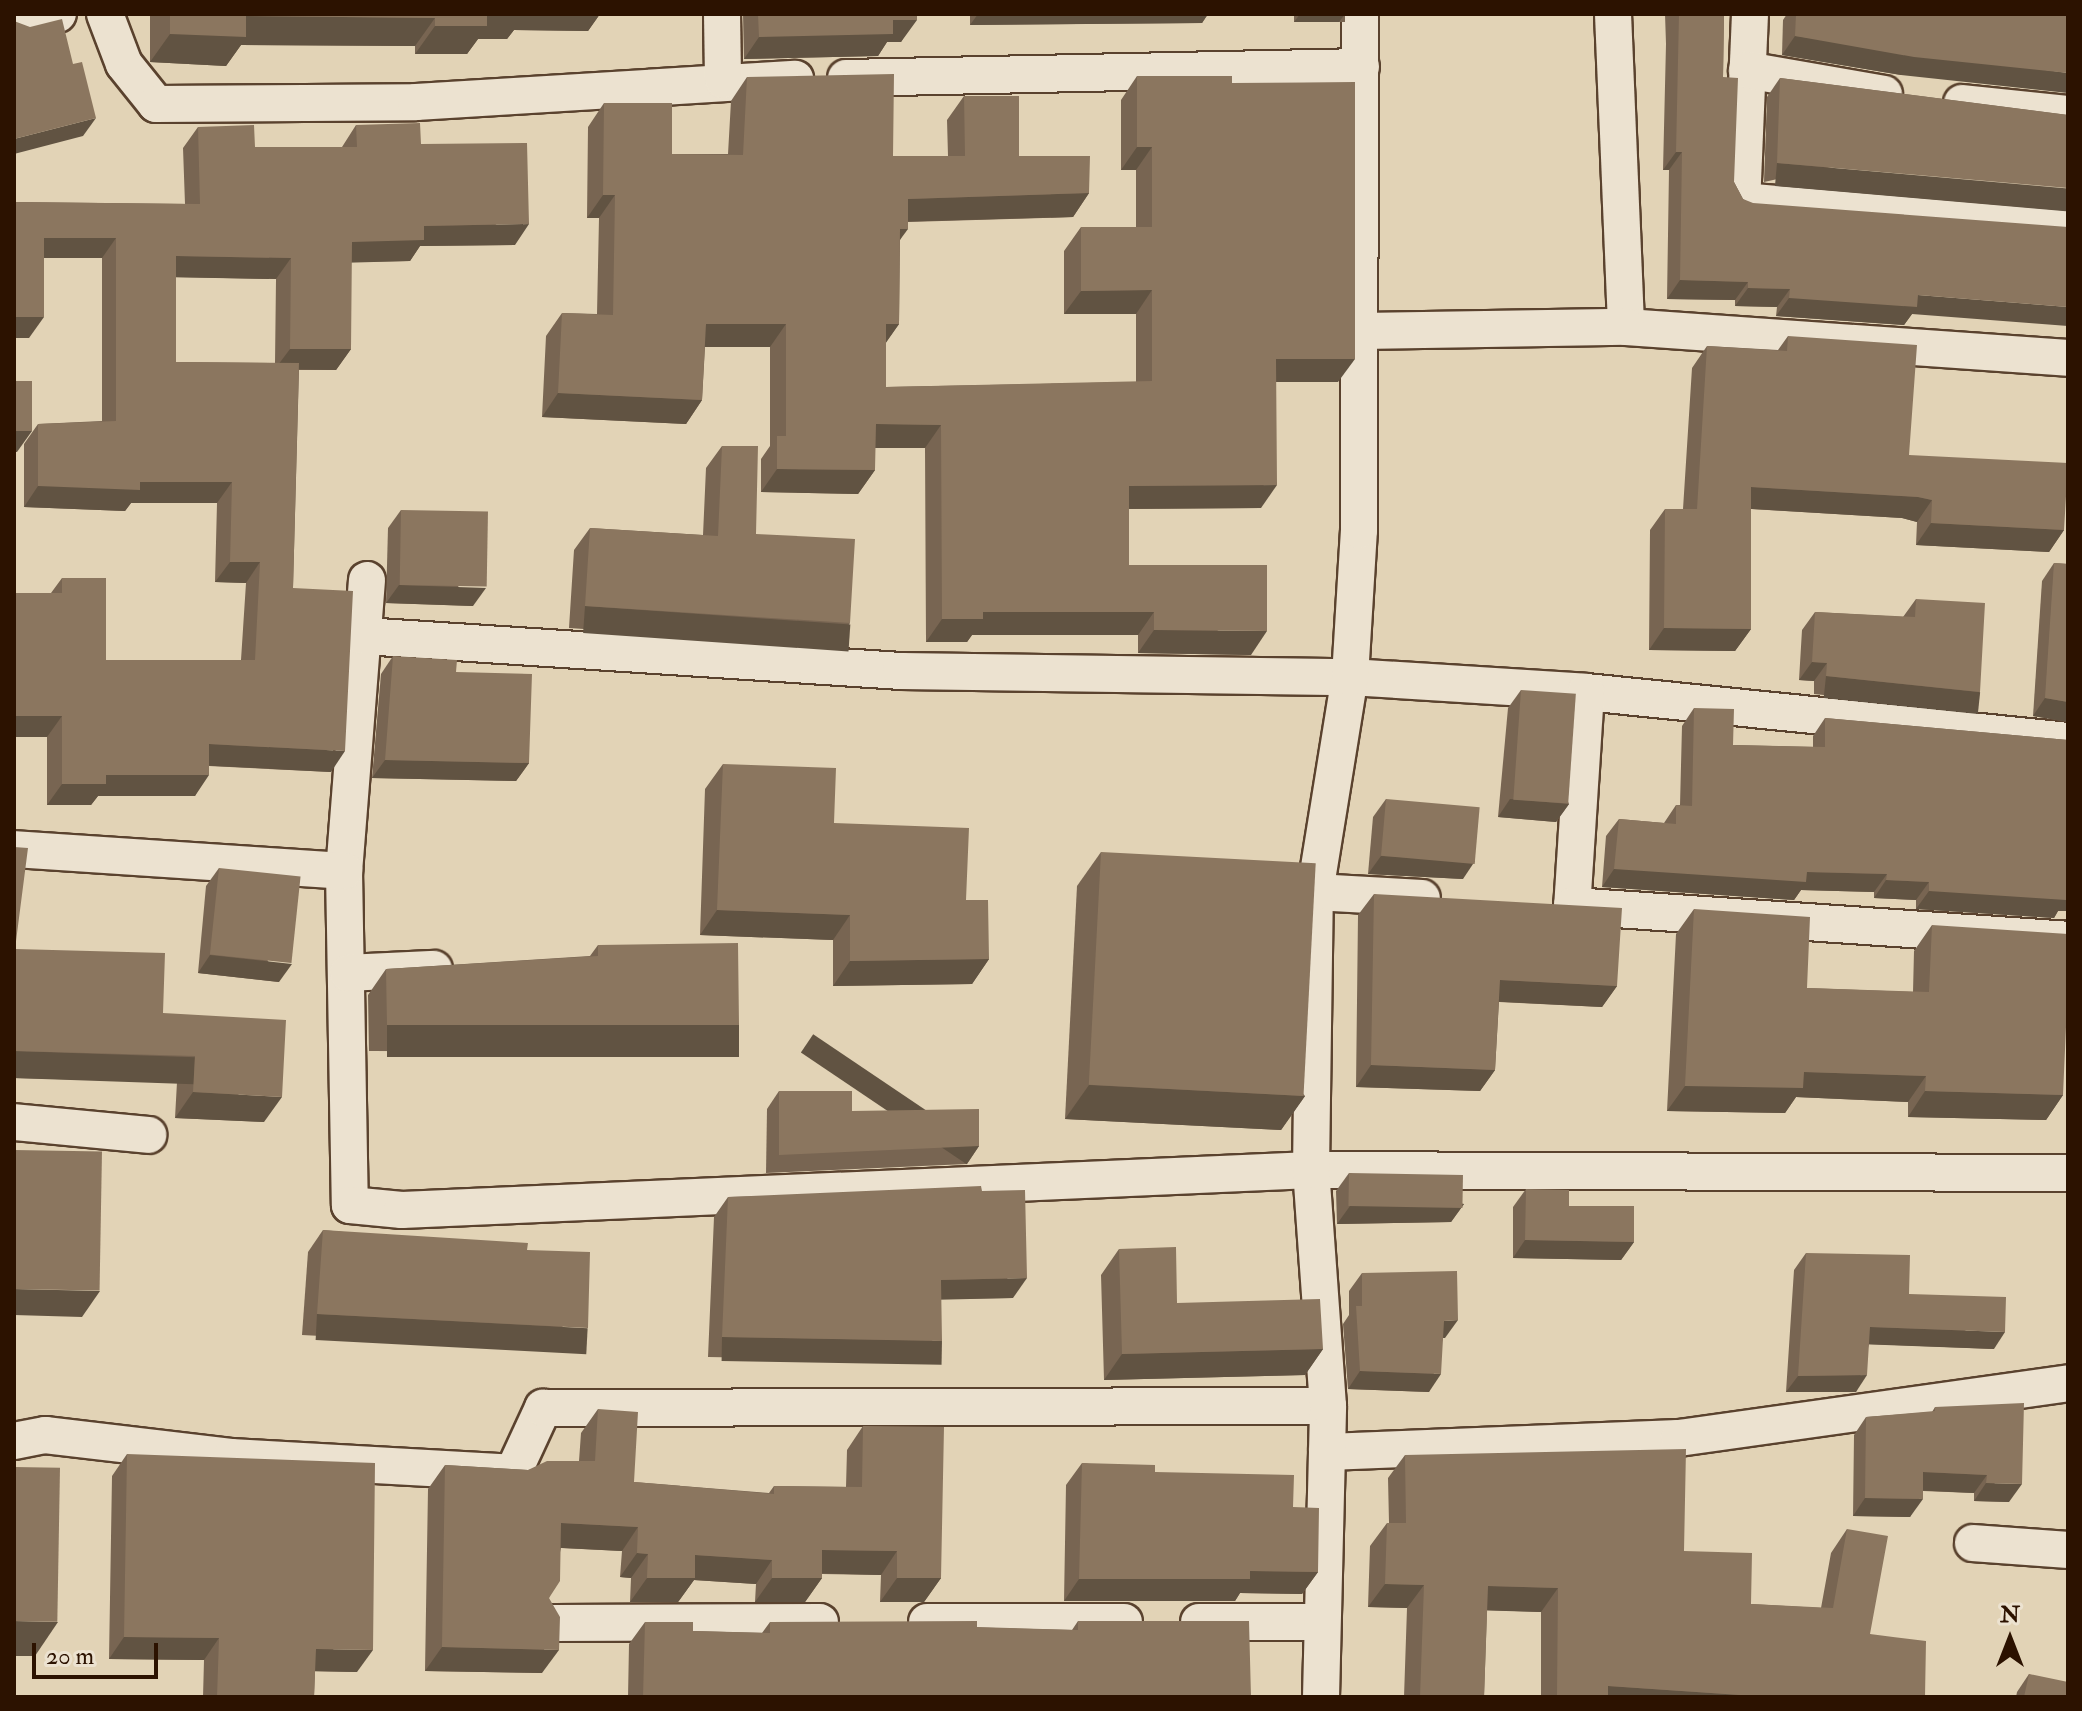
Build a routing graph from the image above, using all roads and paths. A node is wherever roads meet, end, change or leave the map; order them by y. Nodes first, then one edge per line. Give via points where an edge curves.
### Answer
1 (58, 14) edge
2 (105, 14) edge
3 (722, 14) edge
4 (1360, 14) edge
5 (1613, 14) edge
6 (1750, 14) edge
7 (14, 24) edge
8 (1361, 67) junction
9 (1747, 70) junction
10 (723, 80) junction
11 (2068, 114) edge
12 (2068, 229) edge
13 (1626, 327) junction
14 (1361, 331) junction
15 (2068, 358) edge
16 (367, 580) dead end
17 (363, 636) junction
18 (1350, 677) junction
19 (1586, 692) junction
20 (2068, 741) edge
21 (14, 849) edge
22 (344, 871) junction
23 (1315, 892) junction
24 (1451, 899) edge
25 (2068, 940) edge
26 (469, 968) edge
27 (348, 973) junction
28 (14, 1122) edge
29 (148, 1135) dead end
30 (1311, 1170) junction
31 (2068, 1173) edge
32 (2068, 1383) edge
33 (1328, 1406) junction
34 (14, 1441) edge
35 (1327, 1452) junction
36 (1973, 1543) dead end
37 (2068, 1550) edge
38 (1321, 1622) junction
39 (553, 1623) edge
40 (1321, 1697) edge

1 - 7 street
2 - 10 street via 124,64 156,104 416,102
3 - 10 street
4 - 8 street
5 - 13 street
6 - 9 street
8 - 10 street
8 - 14 street
9 - 11 street via 1921,98
9 - 12 street via 1742,201
13 - 14 street
13 - 15 street
14 - 18 street via 1359,530
16 - 17 street
17 - 18 street via 901,671
17 - 22 street
18 - 19 street
18 - 23 street
19 - 20 street
19 - 25 street via 1557,905
21 - 22 street
22 - 27 street
23 - 24 street
23 - 30 street
26 - 27 street
27 - 30 street via 350,1205 402,1210
28 - 29 street
30 - 31 street
30 - 33 street
32 - 35 street via 1679,1438
33 - 34 street via 543,1408 513,1473 231,1457 45,1435
33 - 35 street
35 - 38 street
36 - 37 street
38 - 39 street
38 - 40 street

